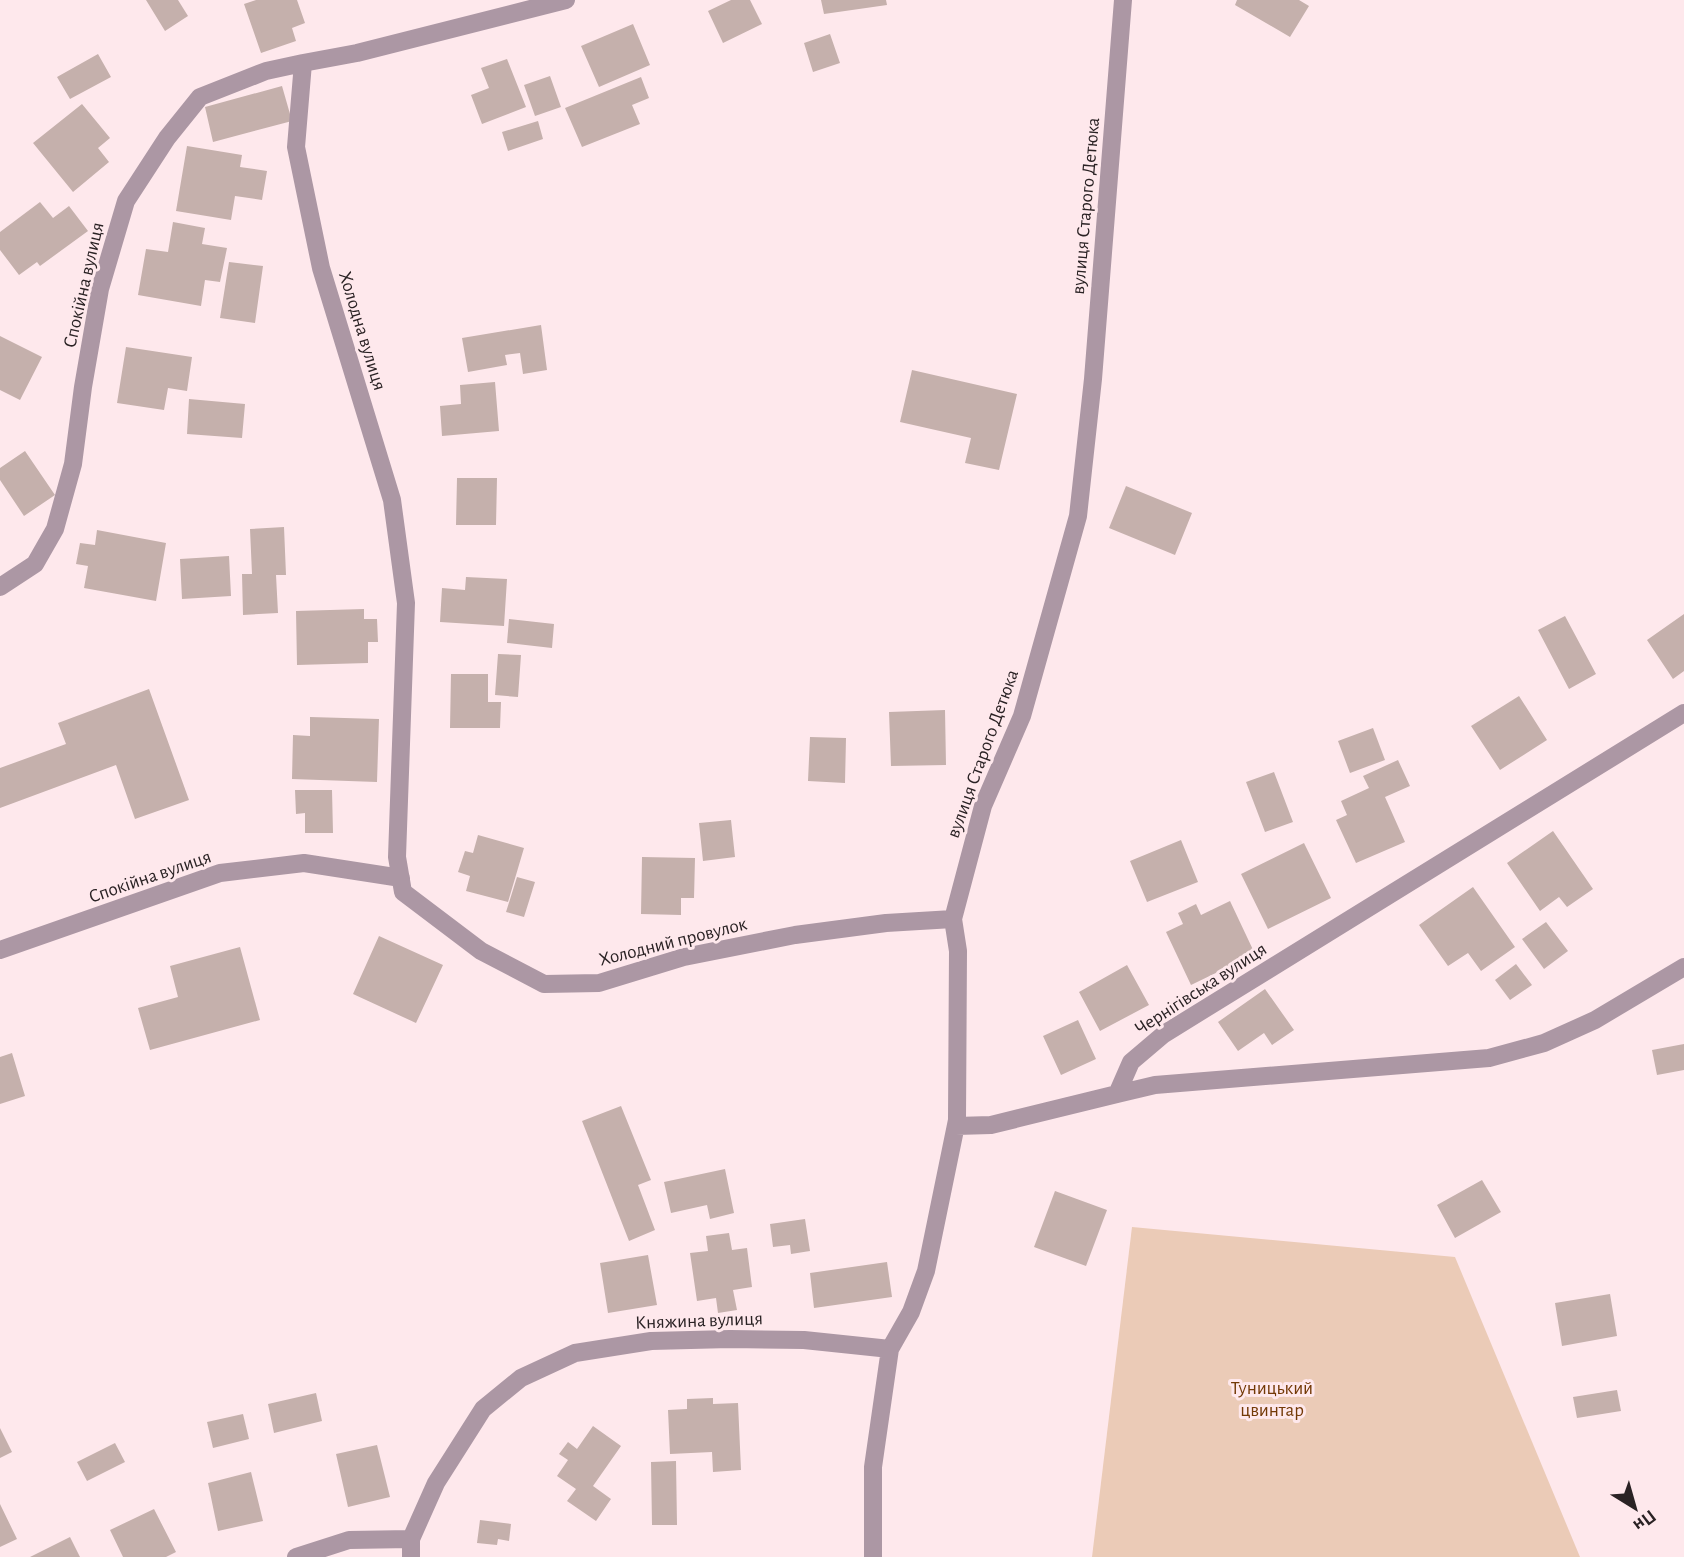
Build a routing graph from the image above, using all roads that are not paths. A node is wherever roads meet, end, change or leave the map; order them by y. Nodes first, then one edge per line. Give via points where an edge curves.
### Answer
1 (566, 0) edge
2 (1124, 0) edge
3 (303, 63) junction
4 (0, 587) edge
5 (1684, 713) edge
6 (401, 878) junction
7 (953, 919) junction
8 (0, 950) edge
9 (1684, 967) edge
10 (1117, 1094) junction
11 (956, 1126) junction
12 (890, 1349) junction
13 (411, 1548) edge
14 (296, 1557) edge
15 (873, 1557) edge

1 - 3 street
2 - 7 street, вулиця Старого Детюка via 1078,516 1022,716 983,806
3 - 4 street, Спокійна вулиця via 266,71 200,97 126,201 100,289 74,464 55,529 35,564
3 - 6 street, Холодна вулиця via 296,147 321,268 392,500 406,603 397,857
5 - 10 street, Чернігівська вулиця via 1164,1034 1131,1062
6 - 7 street, Холодний провулок via 403,892 481,951 544,984 599,983 684,957 795,935
6 - 8 street, Спокійна вулиця via 304,863 220,873
7 - 11 street, вулиця Старого Детюка via 958,951
9 - 10 street via 1595,1020 1544,1043 1489,1058 1155,1085
10 - 11 street via 990,1125
11 - 12 street, вулиця Старого Детюка via 926,1272
12 - 13 street, Княжина вулиця via 804,1340 730,1339 651,1341 575,1353 521,1378 483,1409 436,1483
12 - 15 street, вулиця Старого Детюка via 873,1466
13 - 14 street via 349,1540

